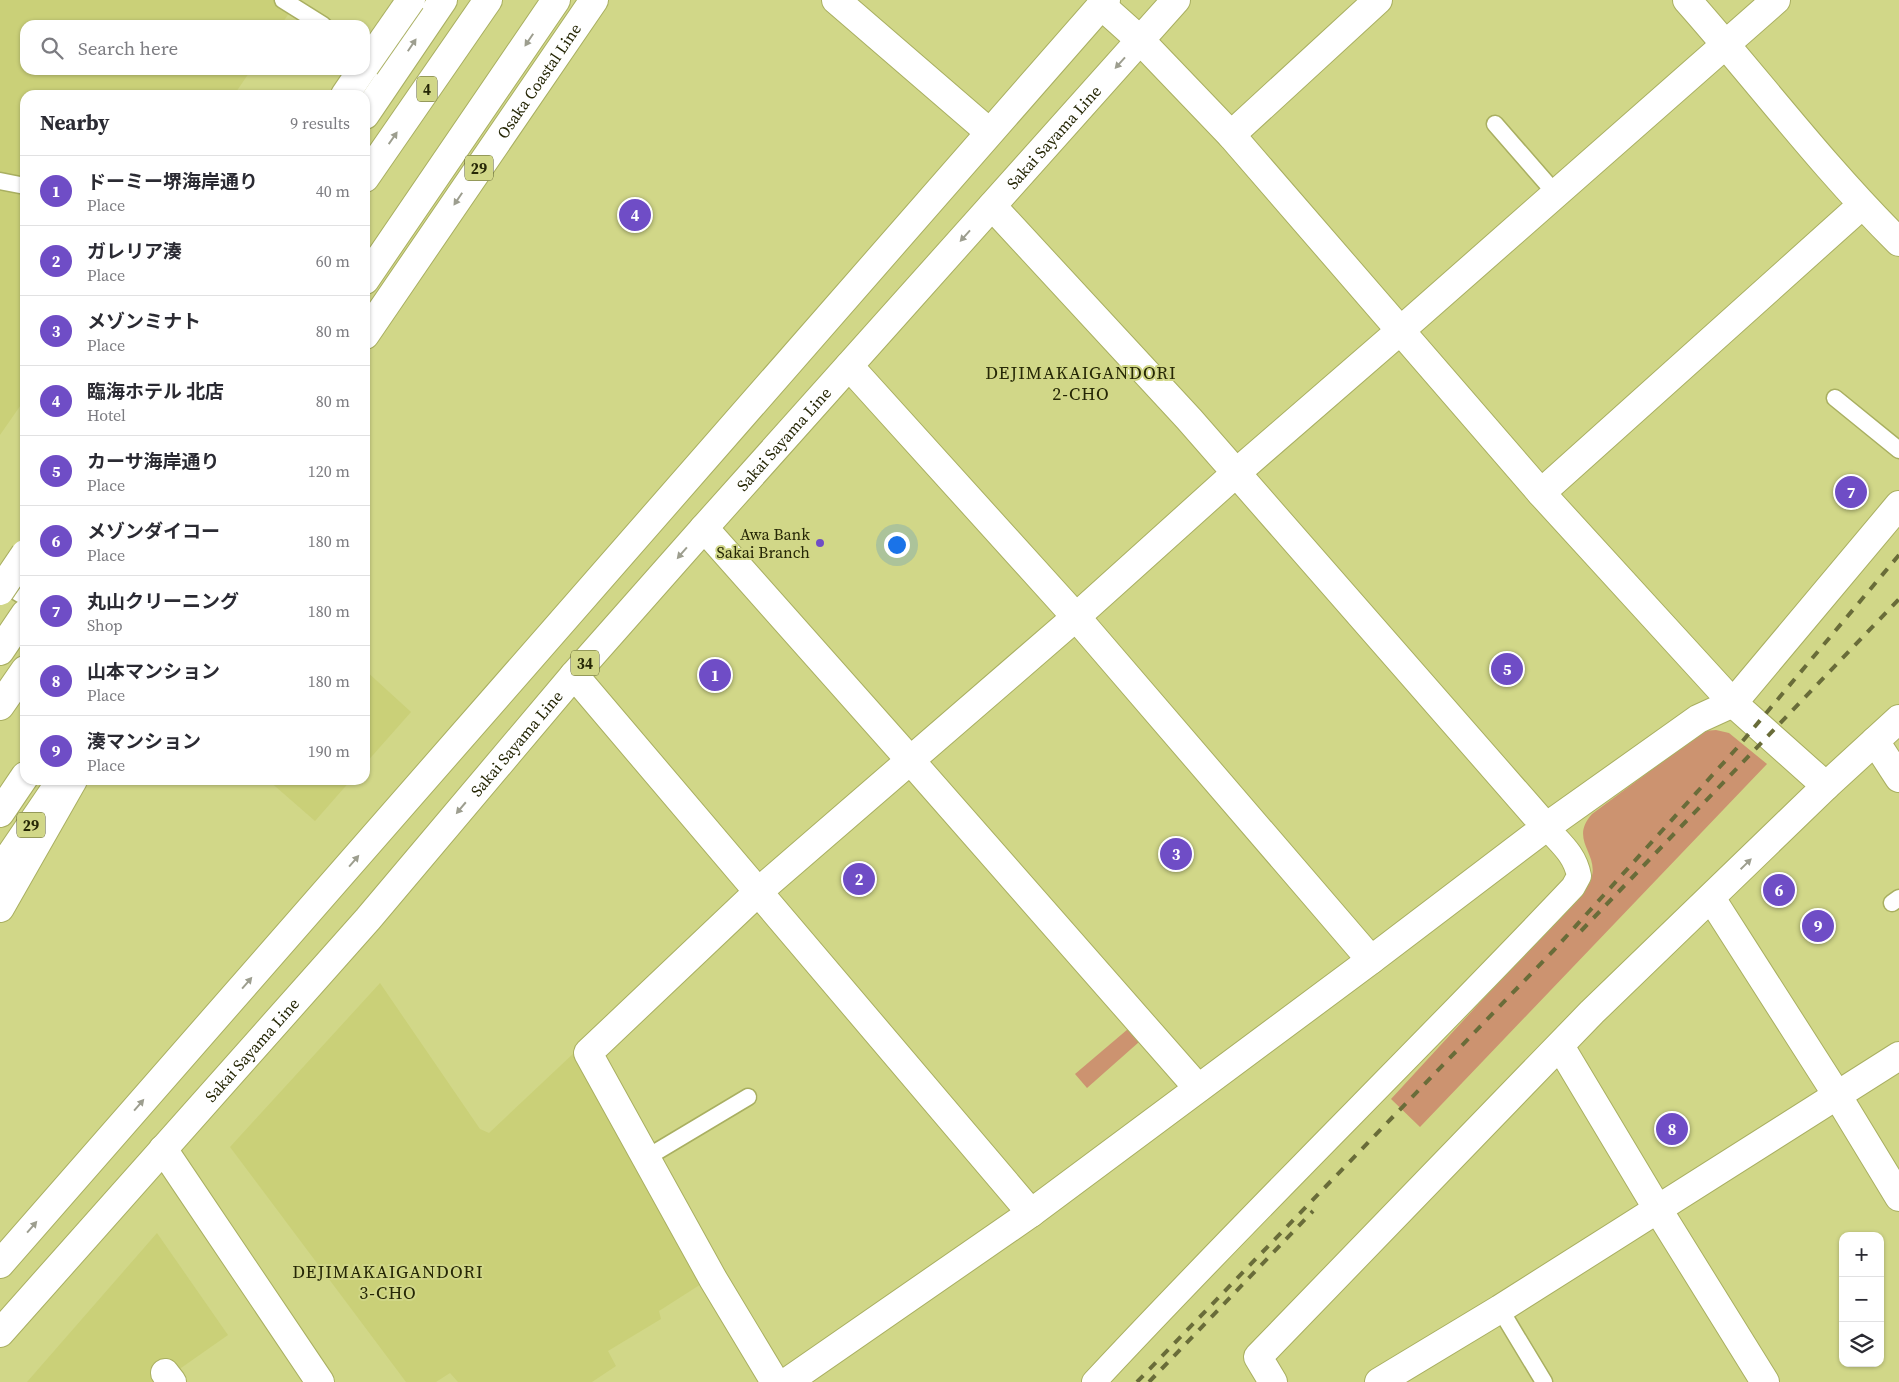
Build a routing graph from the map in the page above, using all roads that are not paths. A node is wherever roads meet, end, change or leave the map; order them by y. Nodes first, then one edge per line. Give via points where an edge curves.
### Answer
1 (283, 0) edge
2 (411, 0) edge
3 (443, 0) edge
4 (488, 0) edge
5 (556, 0) edge
6 (594, 0) edge
7 (836, 0) edge
8 (1176, 0) edge
9 (1378, 0) edge
10 (1687, 0) edge
11 (1776, 0) edge
12 (1103, 3) edge
13 (315, 20) edge
14 (1140, 40) junction
15 (1726, 43) junction
16 (370, 54) edge
17 (370, 59) edge
18 (396, 70) junction
19 (359, 75) edge
20 (348, 90) edge
21 (370, 107) edge
22 (1495, 124) dead end
23 (988, 132) junction
24 (1231, 135) junction
25 (370, 171) edge
26 (440, 171) junction
27 (0, 181) edge
28 (20, 185) edge
29 (1556, 194) junction
30 (1862, 205) junction
31 (992, 206) junction
32 (1899, 242) edge
33 (370, 273) edge
34 (370, 283) edge
35 (370, 328) edge
36 (1402, 330) junction
37 (849, 366) junction
38 (1835, 398) dead end
39 (1899, 450) edge
40 (1236, 473) junction
41 (1541, 493) junction
42 (1899, 505) edge
43 (704, 528) junction
44 (20, 561) edge
45 (0, 582) edge
46 (0, 591) edge
47 (20, 595) edge
48 (1076, 617) junction
49 (20, 621) edge
50 (0, 651) edge
51 (574, 675) junction
52 (20, 677) edge
53 (1733, 703) junction
54 (0, 706) edge
55 (1899, 719) edge
56 (1875, 741) junction
57 (910, 760) junction
58 (1899, 778) edge
59 (20, 783) edge
60 (58, 785) edge
61 (69, 785) edge
62 (1826, 786) junction
63 (0, 813) edge
64 (1546, 827) junction
65 (0, 870) edge
66 (758, 892) junction
67 (1711, 898) junction
68 (0, 908) edge
69 (1371, 960) junction
70 (1560, 1046) junction
71 (1899, 1056) edge
72 (1198, 1088) junction
73 (1837, 1095) junction
74 (748, 1097) dead end
75 (163, 1149) junction
76 (646, 1158) junction
77 (1899, 1197) edge
78 (1657, 1208) junction
79 (1031, 1213) junction
80 (0, 1264) edge
81 (1500, 1309) junction
82 (0, 1333) edge
83 (320, 1382) edge
84 (775, 1382) edge
85 (787, 1382) edge
86 (1094, 1382) edge
87 (1274, 1382) edge
88 (1379, 1382) edge
89 (1544, 1382) edge
90 (1765, 1382) edge

1 - 13 lane
2 - 17 main road, bridge
18 -> 3 main road
25 -> 4 main road, 4
5 -> 26 main road
6 -> 35 main road, Osaka Coastal Line / 29
7 - 23 main road
8 - 14 main road, Sakai Sayama Line / 34
9 - 24 main road
10 - 15 main road
11 - 15 main road
12 - 14 main road
12 - 23 main road
14 - 24 main road
14 -> 31 main road, Sakai Sayama Line / 34
15 - 29 main road
15 - 30 main road
16 - 18 lane
18 - 21 main road
19 - 20 main road
22 - 29 lane
80 -> 23 main road
24 - 36 main road
26 - 33 main road
26 - 34 main road
27 - 28 lane
29 - 36 main road
30 - 32 main road
30 - 41 main road
31 -> 37 main road, Sakai Sayama Line / 34
31 - 40 main road
36 - 40 main road
36 - 41 main road
37 - 43 main road, Sakai Sayama Line / 34
37 - 48 main road
38 - 39 lane
40 - 48 main road
40 - 64 main road
41 - 53 main road
42 - 53 main road
43 -> 51 main road, Sakai Sayama Line / 34
43 - 57 main road
44 - 46 main road, bridge
45 - 47 lane
48 - 57 main road
48 - 69 main road
49 - 50 main road
51 - 66 main road
51 -> 75 main road, Sakai Sayama Line / 34 via 368,919
52 - 54 main road
53 - 62 main road
53 - 64 main road via 1698,719
55 - 56 main road
56 - 58 main road
56 - 62 main road
57 - 66 main road
57 - 72 main road
59 - 63 main road
60 - 65 main road, 29
61 - 68 main road
67 -> 62 main road
64 - 69 main road
64 - 86 street via 1577,863 1579,876 1573,887 1474,992 1184,1285
66 - 76 main road via 588,1054
66 - 79 main road
67 - 70 main road
67 - 73 main road
69 - 72 main road
70 - 78 main road
70 - 87 main road via 1258,1357
71 - 73 main road
72 - 79 main road
73 - 77 main road
73 - 78 main road
74 - 76 lane
75 - 82 main road, Sakai Sayama Line / 34
75 - 83 main road
76 - 84 main road
78 - 81 main road
78 - 90 main road
79 - 85 main road
81 - 88 main road
81 - 89 lane

